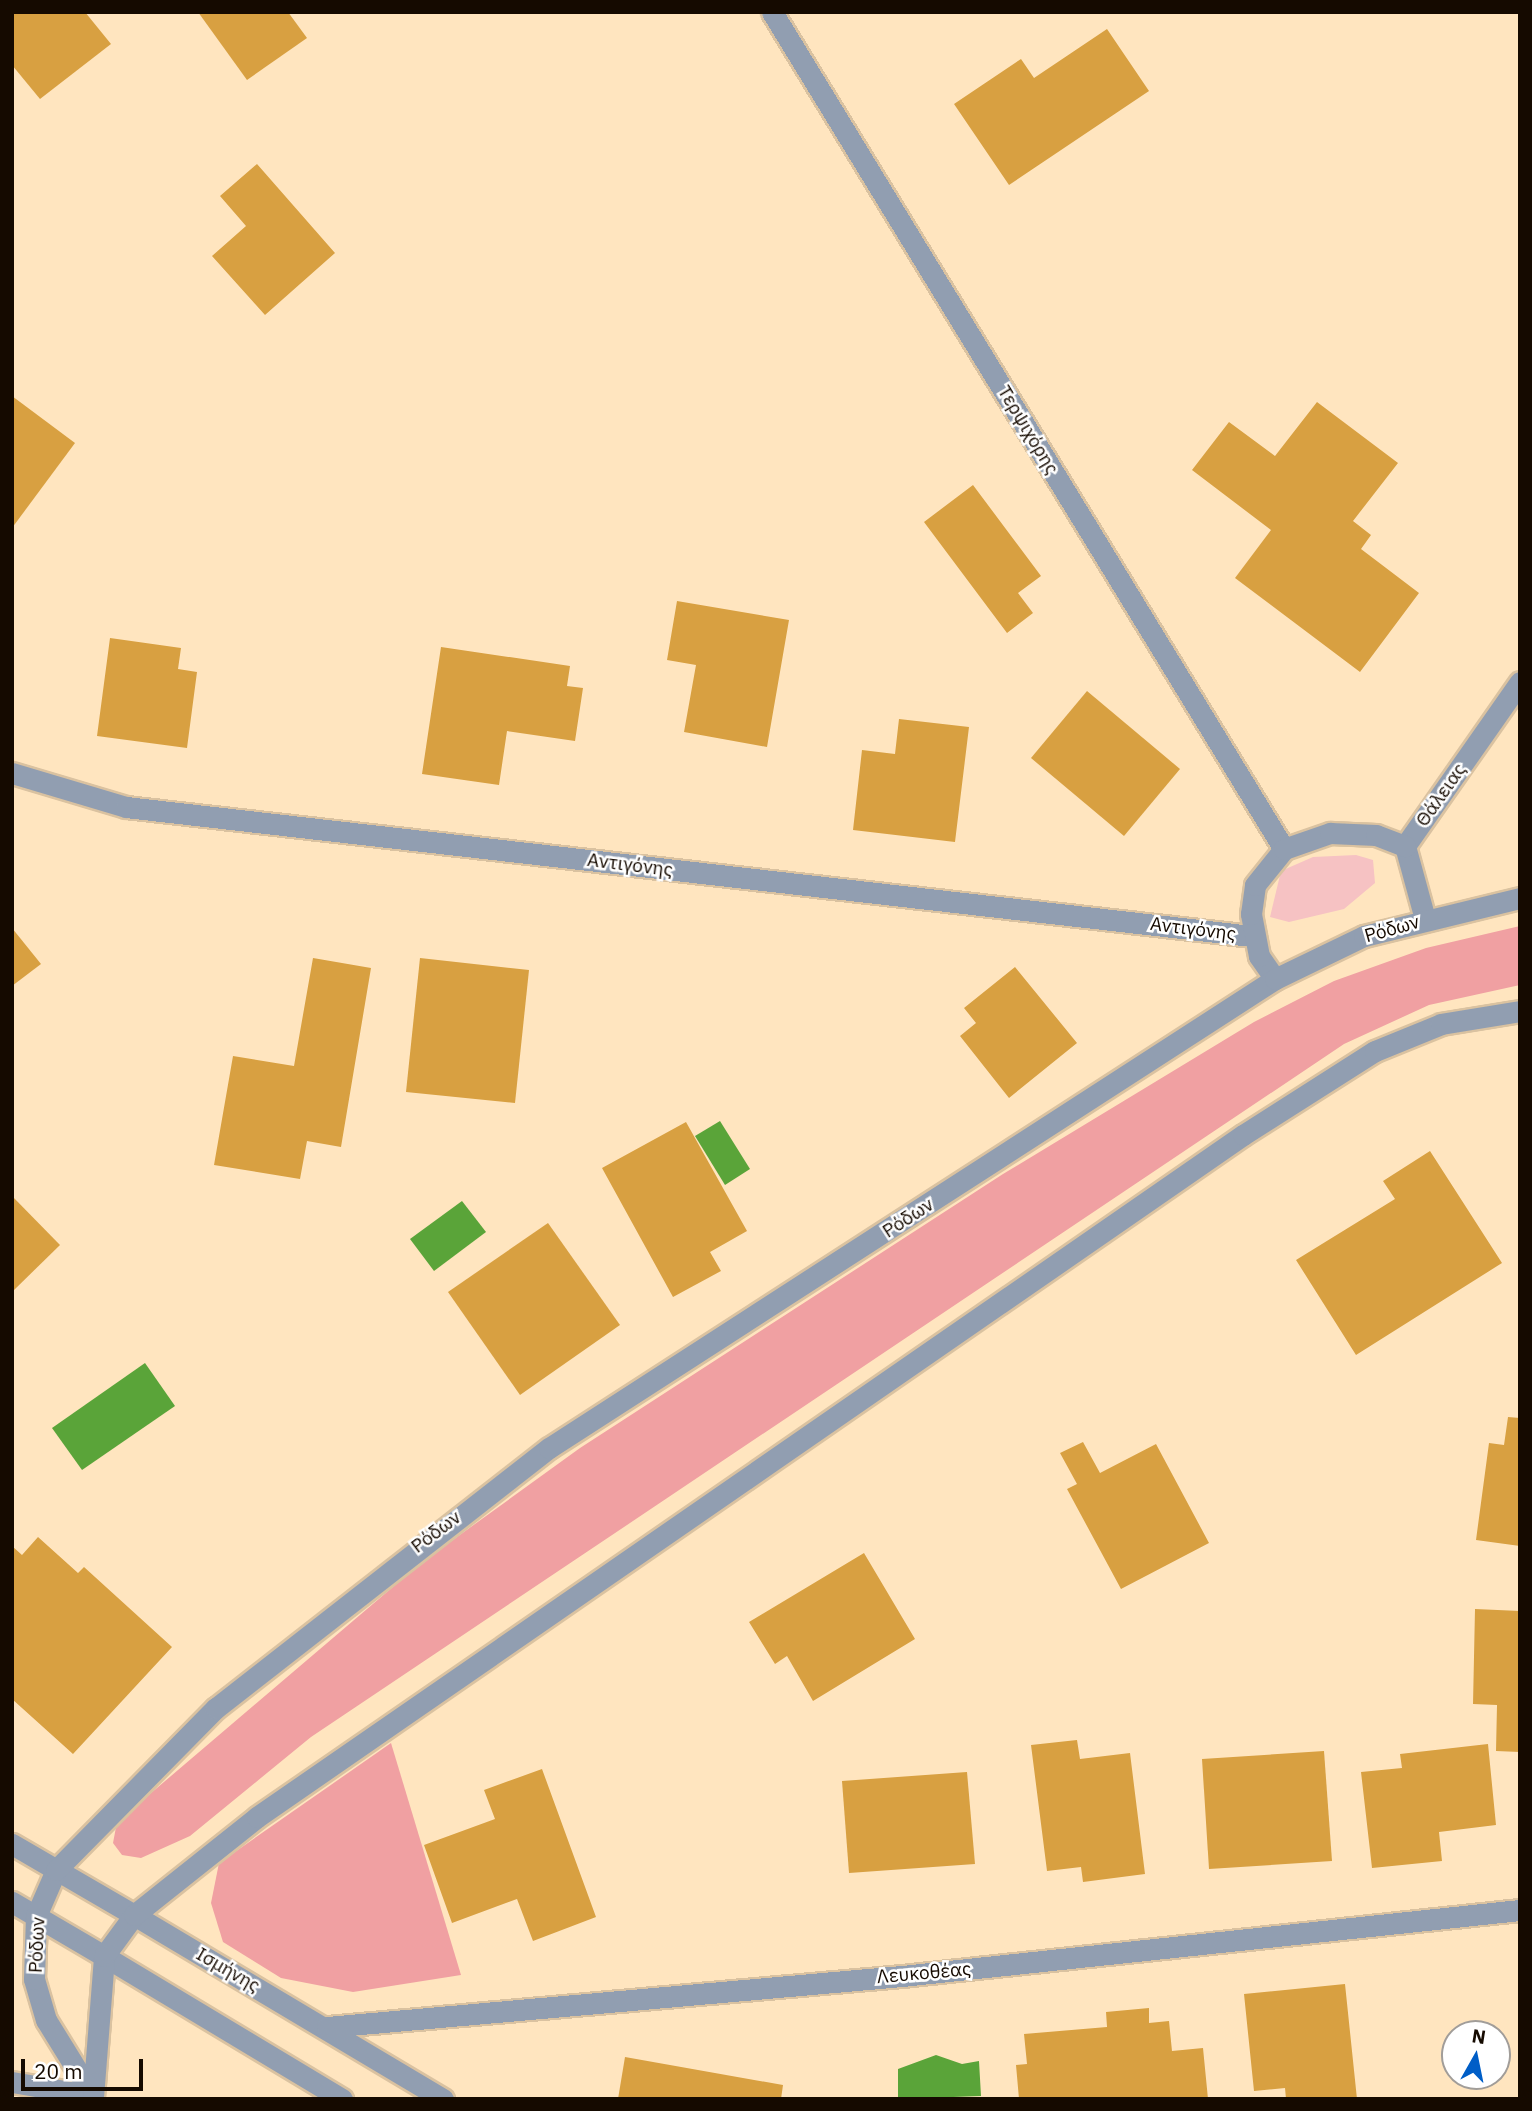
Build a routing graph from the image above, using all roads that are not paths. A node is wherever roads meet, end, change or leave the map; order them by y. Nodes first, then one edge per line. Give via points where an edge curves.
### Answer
1 (772, 12) edge
2 (1520, 682) edge
3 (12, 773) edge
4 (1405, 846) junction
5 (1284, 849) junction
6 (1520, 898) edge
7 (1425, 919) junction
8 (1252, 936) junction
9 (1275, 979) junction
10 (1520, 1011) edge
11 (12, 1844) edge
12 (57, 1870) junction
13 (12, 1902) edge
14 (1520, 1910) edge
15 (134, 1915) junction
16 (36, 1916) junction
17 (104, 1956) junction
18 (327, 2026) junction
19 (12, 2082) edge
20 (93, 2097) edge
21 (342, 2099) edge
22 (443, 2099) edge

1 - 5 street, Τερψιχόρης
2 - 4 street, Θάλειας
3 - 8 street, Αντιγόνης via 125,807
4 - 5 street via 1376,835 1330,833
4 - 7 street, Θάλειας
5 - 8 street via 1255,885
6 - 7 street, Ρόδων
7 - 9 street, Ρόδων via 1313,956
8 - 9 street
9 - 12 street, Ρόδων via 549,1448 216,1708
10 - 15 street via 1441,1024 1376,1051 1243,1135 257,1817
11 - 12 street, Ισμήνης
12 - 15 street, Ισμήνης
12 - 16 street, Ρόδων
13 - 16 street
14 - 18 street, Λευκοθέας via 902,1976
15 - 17 street
15 - 18 street, Ισμήνης
16 - 17 street
16 - 20 street, Ρόδων via 34,1979 46,2020
17 - 20 street
17 - 21 street
18 - 22 street, Ισμήνης
19 - 20 street

